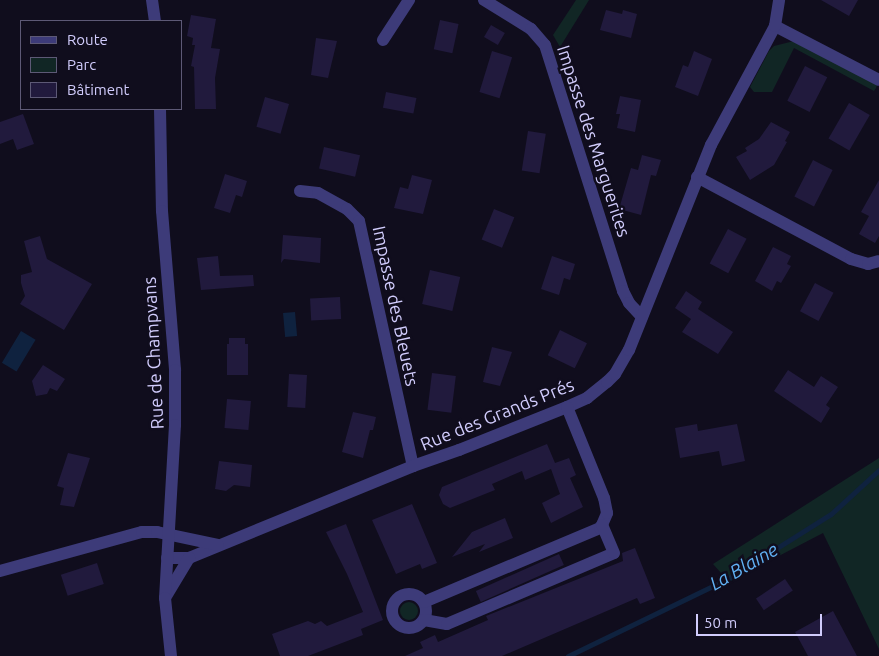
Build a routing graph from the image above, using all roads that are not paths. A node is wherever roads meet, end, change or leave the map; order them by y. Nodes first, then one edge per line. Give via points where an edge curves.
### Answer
1 (152, 0) edge
2 (409, 0) edge
3 (484, 0) edge
4 (779, 0) edge
5 (155, 20) edge
6 (775, 26) junction
7 (383, 40) dead end
8 (879, 80) edge
9 (160, 110) edge
10 (697, 177) junction
11 (300, 191) dead end
12 (879, 261) edge
13 (642, 317) junction
14 (567, 407) junction
15 (413, 466) junction
16 (602, 525) junction
17 (170, 535) junction
18 (218, 545) junction
19 (167, 558) junction
20 (189, 558) junction
21 (0, 571) edge
22 (165, 598) junction
23 (424, 602) junction
24 (424, 620) junction
25 (171, 656) edge

1 - 5 street
2 - 7 street
3 - 13 street, Impasse des Marguerites via 531,29 545,45 623,291
4 - 6 street, Rue des Grands Prés
6 - 8 street
6 - 10 street, Rue des Grands Prés
9 - 17 street, Rue de Champvans via 162,212 175,370
10 - 12 street via 851,259 868,264
10 - 13 street, Rue des Grands Prés
11 - 15 street, Impasse des Bleuets via 318,193 347,209 359,221
13 - 14 street, Rue des Grands Prés via 615,374 598,390
14 - 15 street, Rue des Grands Prés
14 - 16 street via 604,498 607,513
15 - 18 street, Rue des Grands Prés
16 - 23 street
16 - 24 street via 614,553 447,624
17 - 18 street
17 - 19 street, Rue de Champvans
17 - 21 street via 142,532
18 - 20 street, Rue des Grands Prés
19 - 20 street, Rue des Grands Prés
19 - 22 street, Rue de Champvans
20 - 22 street
22 - 25 street, Rue de Champvans
23 - 24 street
23 - 24 street via 419,596 407,593 396,599 392,610 394,620 403,627 413,627

